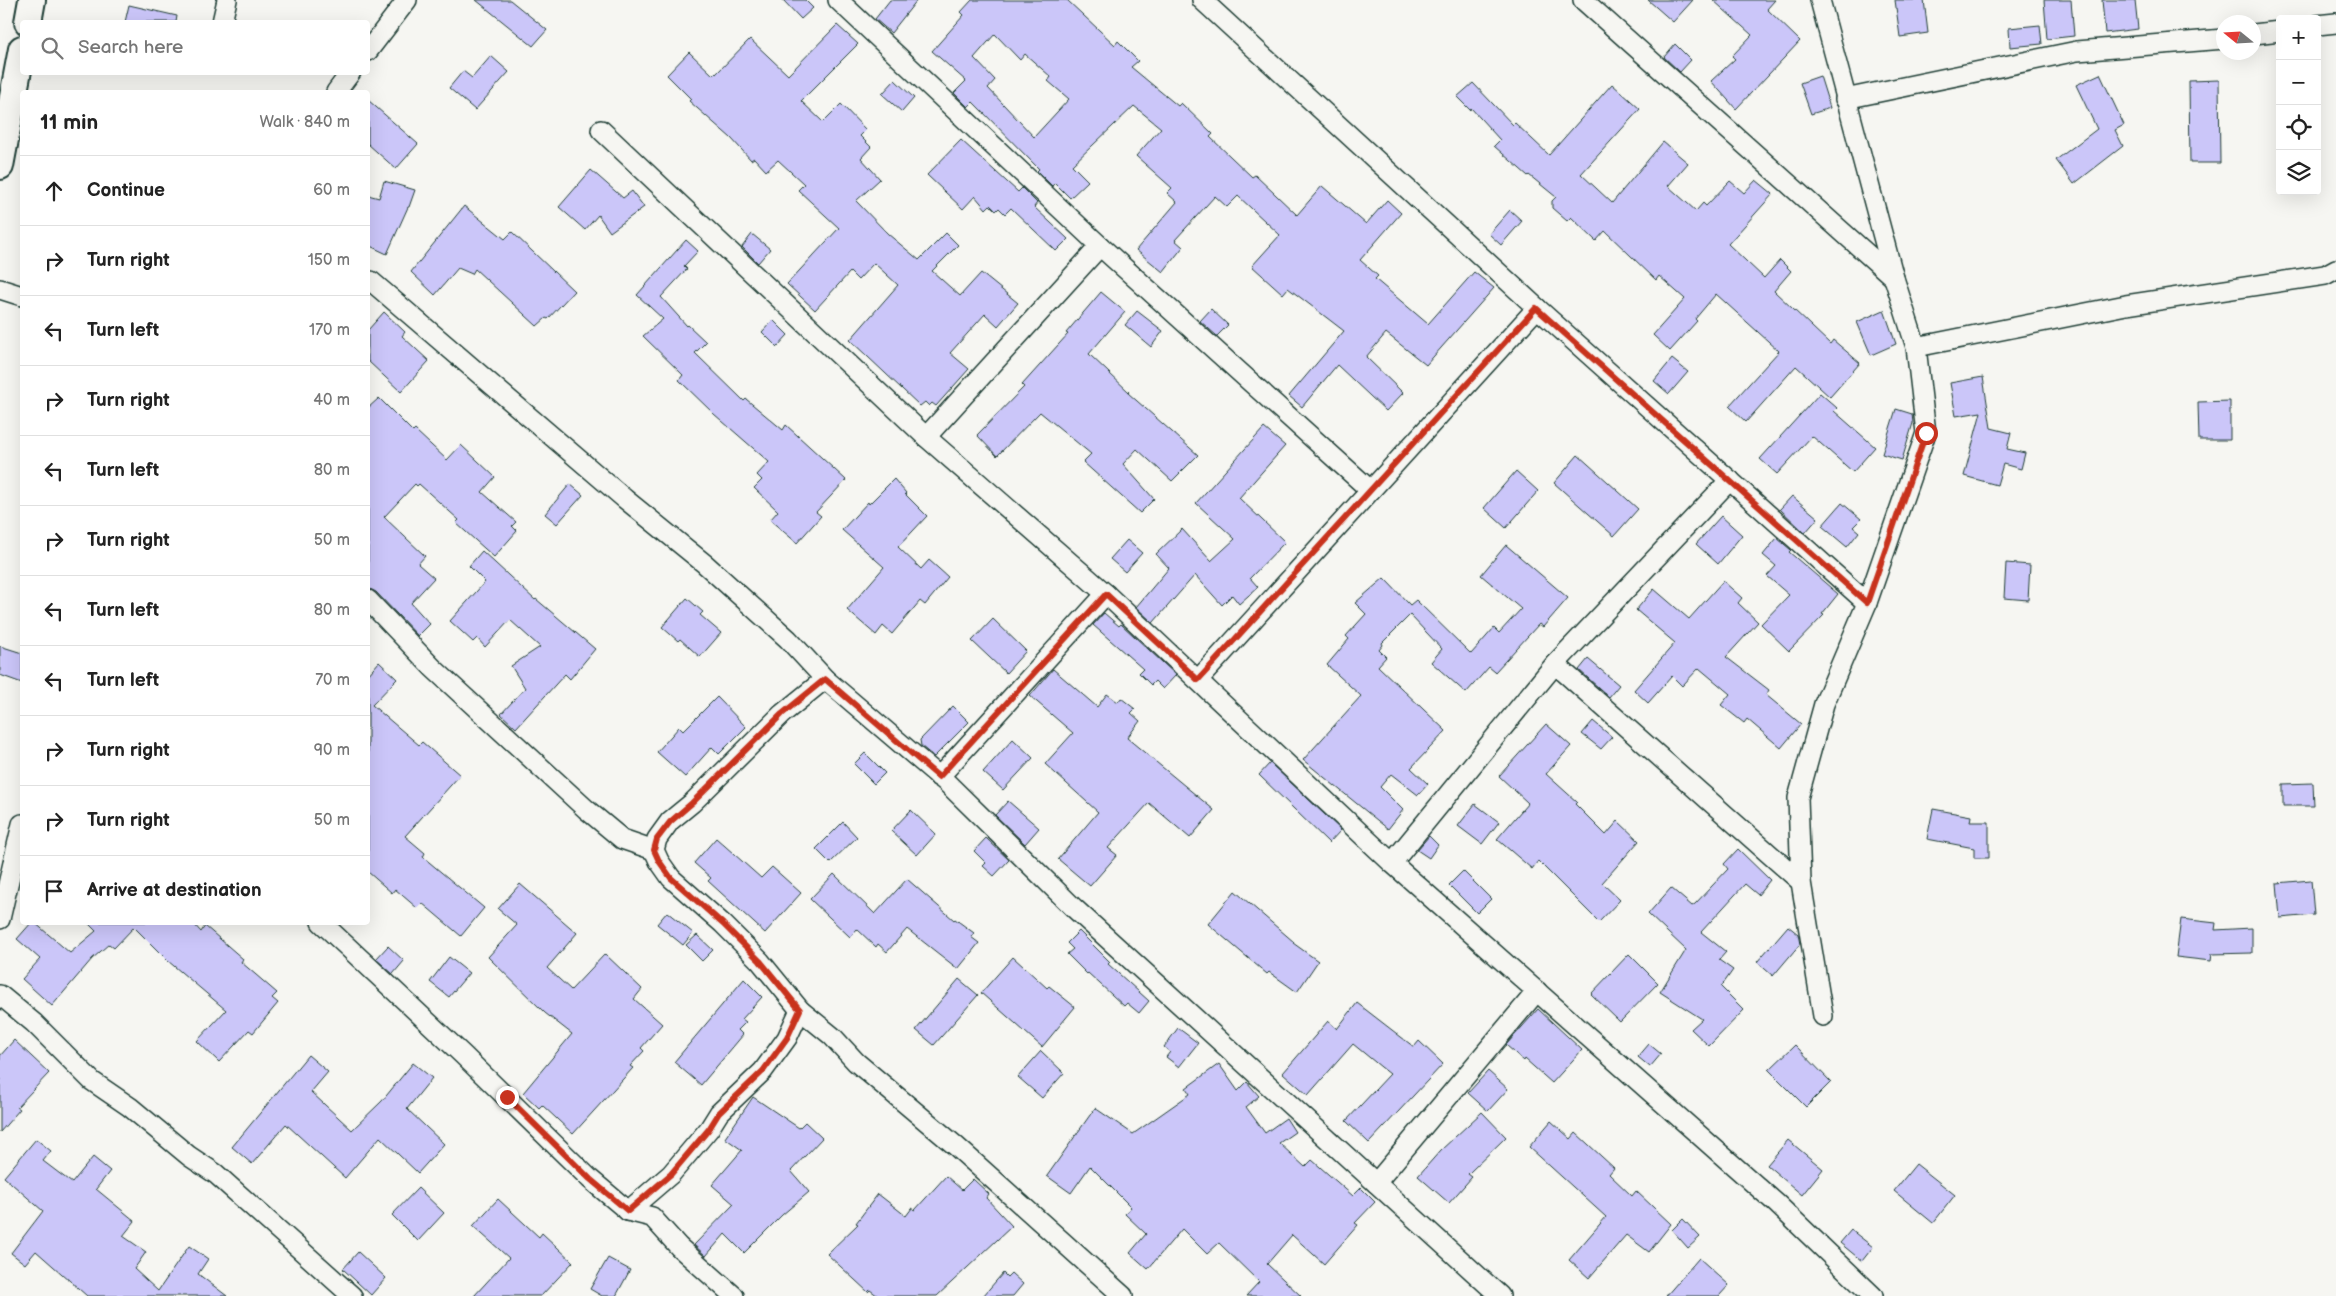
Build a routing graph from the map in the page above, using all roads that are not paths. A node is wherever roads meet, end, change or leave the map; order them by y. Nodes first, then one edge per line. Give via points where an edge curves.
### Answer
1 (32, 0) edge
2 (226, 0) edge
3 (407, 0) edge
4 (838, 0) edge
5 (1202, 0) edge
6 (1583, 0) edge
7 (1820, 0) edge
8 (28, 20) edge
9 (222, 20) edge
10 (2336, 23) edge
11 (2321, 25) edge
12 (2276, 31) edge
13 (2261, 33) edge
14 (2216, 40) edge
15 (370, 48) edge
16 (20, 61) edge
17 (349, 75) edge
18 (338, 90) edge
19 (1845, 99) junction
20 (601, 130) dead end
21 (0, 166) edge
22 (1100, 246) junction
23 (2336, 269) edge
24 (1894, 278) junction
25 (371, 281) dead end
26 (0, 289) edge
27 (20, 295) edge
28 (1536, 308) junction
29 (1916, 347) junction
30 (926, 436) junction
31 (1730, 480) junction
32 (1370, 490) junction
33 (1106, 594) junction
34 (370, 602) edge
35 (1867, 603) junction
36 (1555, 664) junction
37 (825, 679) junction
38 (1198, 680) junction
39 (939, 777) junction
40 (20, 833) edge
41 (654, 850) junction
42 (1392, 863) junction
43 (1801, 882) junction
44 (0, 919) edge
45 (324, 925) edge
46 (1536, 991) junction
47 (0, 995) edge
48 (800, 1010) junction
49 (1822, 1016) dead end
50 (1376, 1184) junction
51 (628, 1211) junction
52 (352, 1296) edge
53 (734, 1296) edge
54 (1123, 1296) edge
55 (1500, 1296) edge
56 (1872, 1296) edge

1 - 8 street
2 - 9 street
3 - 15 street
4 - 22 street
5 - 28 street
6 - 24 street
7 - 19 street
10 - 11 street
12 - 13 street
14 - 19 street via 2077,51
16 - 21 street
17 - 18 street
19 - 24 street
20 - 30 street
22 - 30 street
22 - 32 street
23 - 29 street via 2325,275 2126,305
24 - 29 street
25 - 37 street via 625,500 705,564 788,639
26 - 27 street
28 - 31 street
28 - 32 street
29 - 35 street via 1926,433
30 - 33 street
31 - 35 street
31 - 36 street
32 - 38 street
33 - 38 street
33 - 39 street
34 - 41 street via 433,668 586,809 622,839
35 - 43 street via 1824,704 1798,798
36 - 42 street
36 - 43 street
37 - 39 street
37 - 41 street via 782,714 670,822 657,839
38 - 42 street
39 - 50 street via 1074,908
40 - 44 street
41 - 48 street via 671,878 760,961
42 - 46 street
43 - 49 street
45 - 51 street via 590,1179
46 - 50 street
46 - 56 street via 1777,1204
47 - 52 street via 34,1023 92,1081 216,1174
48 - 51 street via 787,1038 763,1071 719,1113 671,1174
48 - 54 street
50 - 55 street
51 - 53 street via 652,1216 679,1247

